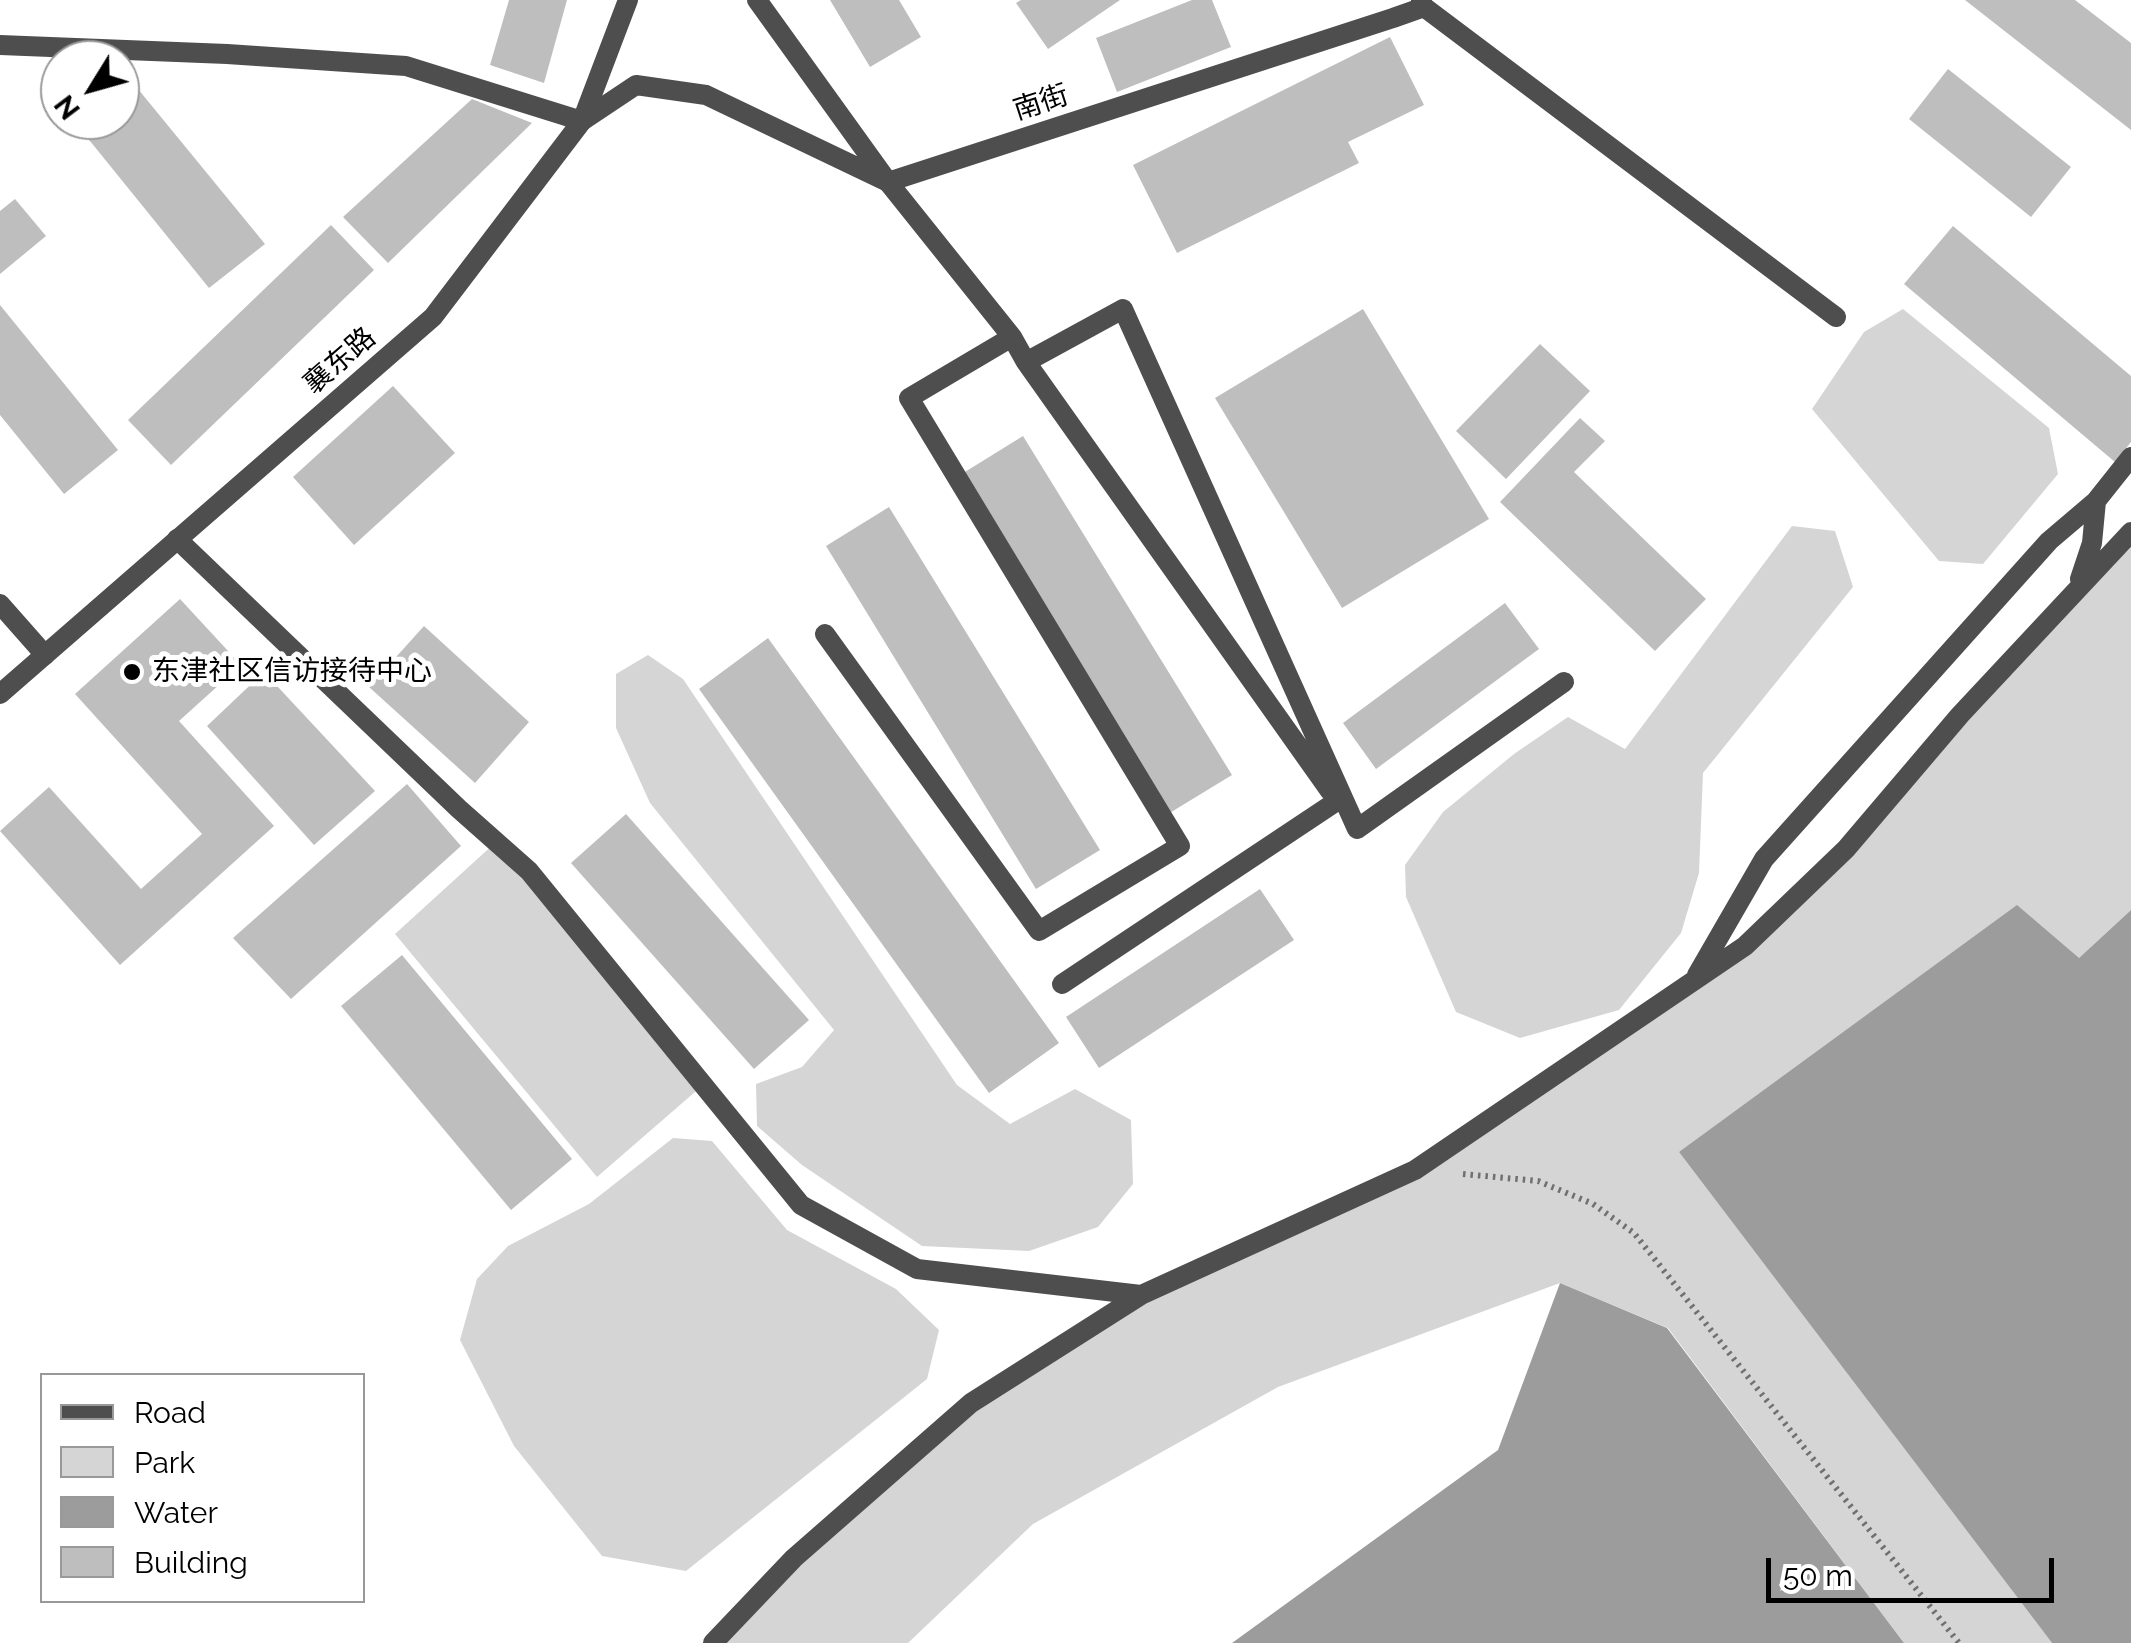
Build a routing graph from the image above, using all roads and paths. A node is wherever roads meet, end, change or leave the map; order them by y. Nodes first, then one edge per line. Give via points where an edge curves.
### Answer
1 (628, 0) edge
2 (757, 0) edge
3 (1429, 2) edge
4 (0, 46) edge
5 (582, 120) junction
6 (888, 182) junction
7 (1836, 316) dead end
8 (1012, 337) junction
9 (1026, 362) junction
10 (2131, 457) edge
11 (2096, 501) junction
12 (2131, 532) edge
13 (177, 540) junction
14 (2078, 586) junction
15 (0, 604) edge
16 (824, 634) dead end
17 (44, 655) junction
18 (1564, 682) dead end
19 (0, 694) edge
20 (1338, 801) junction
21 (1358, 829) junction
22 (1693, 981) junction
23 (1062, 984) dead end
24 (1415, 1170) junction
25 (1142, 1295) junction
26 (713, 1643) edge
27 (1959, 1643) edge

1 - 5 street, 襄东路
2 - 6 street
3 - 6 street, 南街
3 - 7 street
4 - 5 street via 406,66
5 - 6 street via 636,85 706,95
5 - 13 street, 襄东路 via 432,317
6 - 8 street
8 - 9 street
8 - 16 street via 910,398 1180,846 1039,931
9 - 20 street
9 - 21 street via 1123,309
10 - 11 street
11 - 14 street
11 - 22 street via 2049,541 1764,859
12 - 14 street
13 - 17 street, 襄东路
13 - 25 street via 529,871 801,1205 916,1269
14 - 22 street via 1846,850 1744,946
15 - 17 street
17 - 19 street, 襄东路
18 - 21 street
20 - 21 street
20 - 23 street
22 - 24 street
24 - 25 street
24 - 27 path via 1538,1181 1593,1204 1634,1233
25 - 26 street via 971,1403 794,1558

